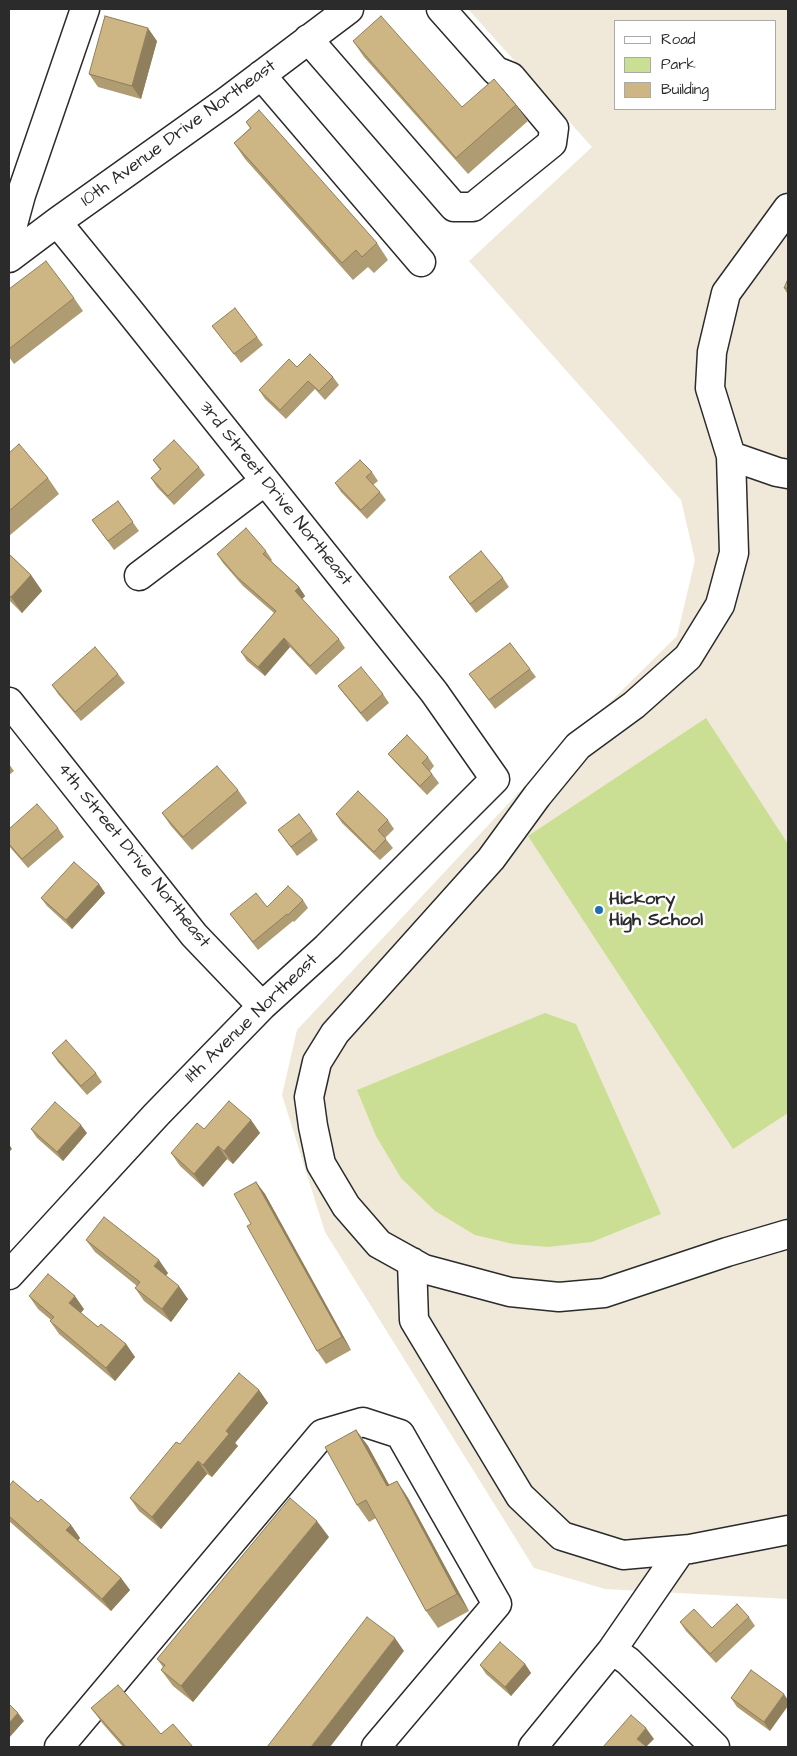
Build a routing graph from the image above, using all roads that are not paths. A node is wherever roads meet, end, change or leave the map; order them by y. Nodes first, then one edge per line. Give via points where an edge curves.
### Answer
1 (85, 9) edge
2 (348, 9) edge
3 (440, 9) edge
4 (308, 39) junction
5 (261, 75) junction
6 (788, 208) edge
7 (56, 222) junction
8 (9, 239) edge
9 (9, 258) edge
10 (421, 262) dead end
11 (731, 456) junction
12 (788, 474) edge
13 (265, 481) junction
14 (139, 576) dead end
15 (9, 702) edge
16 (488, 770) joint
17 (262, 1006) junction
18 (788, 1234) edge
19 (412, 1262) junction
20 (9, 1275) edge
21 (788, 1530) edge
22 (681, 1550) junction
23 (615, 1652) junction
24 (61, 1746) edge
25 (376, 1747) edge
26 (533, 1747) edge
27 (715, 1747) edge

1 - 8 street
2 - 4 street, 10th Avenue Drive Northeast
3 - 4 street via 496,71 511,77 554,128 552,142 473,207 454,207
4 - 5 street, 10th Avenue Drive Northeast
5 - 7 street, 10th Avenue Drive Northeast
5 - 10 street
6 - 11 street via 726,293 712,352 710,388
7 - 9 street, 10th Avenue Drive Northeast
7 - 13 street, 3rd Street Drive Northeast
11 - 12 street
11 - 19 street via 734,553 720,605 688,657 634,705 578,746 491,859 334,1033 318,1062 309,1097 322,1164 346,1206 379,1244
13 - 14 street
13 - 16 street, 3rd Street Drive Northeast via 434,692
15 - 17 street, 4th Street Drive Northeast via 194,935
16 - 17 street, 11th Avenue Northeast via 495,779 327,947
17 - 20 street, 11th Avenue Northeast via 156,1115
18 - 19 street via 604,1293 559,1297 510,1292 424,1269
19 - 22 street via 414,1320 520,1496 562,1536 622,1555
21 - 22 street
22 - 23 street
23 - 26 street
23 - 27 street
24 - 25 street via 322,1434 362,1422 400,1434 497,1604

